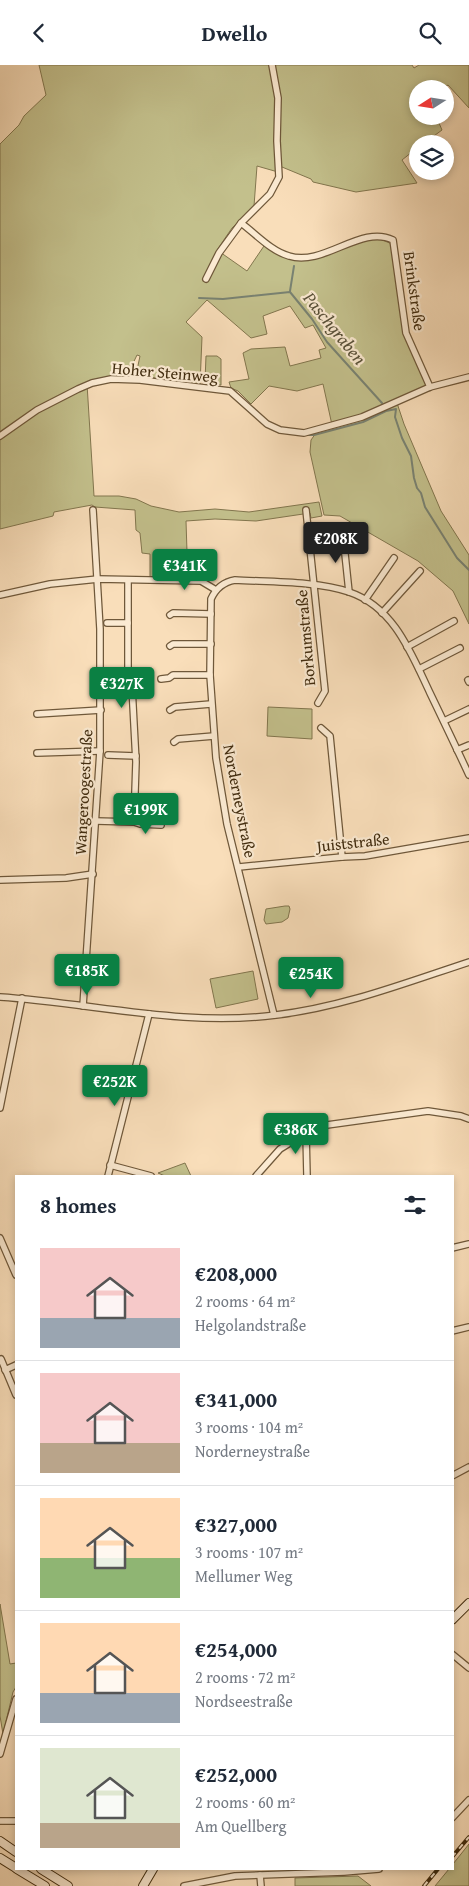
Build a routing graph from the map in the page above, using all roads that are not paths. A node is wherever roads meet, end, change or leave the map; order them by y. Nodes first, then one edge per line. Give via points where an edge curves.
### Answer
1 (272, 65) edge
2 (241, 223) junction
3 (206, 279) dead end
4 (469, 377) edge
5 (430, 387) junction
6 (0, 436) edge
7 (93, 510) dead end
8 (306, 510) dead end
9 (343, 535) dead end
10 (394, 558) dead end
11 (420, 571) dead end
12 (98, 579) junction
13 (128, 580) junction
14 (314, 586) junction
15 (216, 590) junction
16 (349, 592) junction
17 (0, 595) edge
18 (365, 600) junction
19 (382, 613) junction
20 (211, 614) junction
21 (170, 615) dead end
22 (454, 621) dead end
23 (107, 623) dead end
24 (128, 623) junction
25 (211, 645) junction
26 (170, 646) dead end
27 (408, 647) junction
28 (460, 648) dead end
29 (419, 669) junction
30 (210, 675) junction
31 (161, 679) dead end
32 (107, 687) dead end
33 (132, 687) junction
34 (318, 703) dead end
35 (211, 704) junction
36 (469, 709) edge
37 (101, 710) junction
38 (170, 710) dead end
39 (37, 714) dead end
40 (444, 721) junction
41 (321, 729) dead end
42 (214, 736) junction
43 (174, 742) dead end
44 (469, 745) edge
45 (458, 750) junction
46 (100, 751) junction
47 (37, 753) dead end
48 (108, 755) dead end
49 (136, 756) junction
50 (469, 775) edge
51 (96, 821) junction
52 (134, 822) junction
53 (161, 825) dead end
54 (469, 838) edge
55 (342, 857) junction
56 (239, 867) junction
57 (93, 874) junction
58 (0, 880) edge
59 (469, 963) edge
60 (0, 997) edge
61 (22, 998) junction
62 (83, 1006) junction
63 (149, 1014) junction
64 (274, 1015) junction
65 (0, 1108) edge
66 (469, 1119) edge
67 (306, 1133) junction
68 (110, 1165) junction
69 (108, 1175) edge
70 (147, 1175) edge
71 (257, 1175) edge
72 (307, 1175) edge
73 (0, 1238) edge
74 (469, 1244) edge
75 (454, 1248) edge
76 (15, 1273) edge
77 (469, 1327) edge
78 (454, 1331) edge
79 (1, 1359) edge
80 (15, 1365) edge
81 (5, 1370) junction
82 (15, 1393) edge
83 (469, 1467) edge
84 (454, 1474) edge
85 (469, 1603) edge
86 (454, 1618) edge
87 (454, 1657) edge
88 (469, 1668) edge
89 (15, 1702) edge
90 (0, 1754) edge
91 (469, 1800) edge
92 (454, 1816) edge
93 (0, 1821) edge
94 (15, 1821) edge
95 (0, 1841) edge
96 (15, 1851) edge
97 (0, 1858) edge
98 (15, 1868) edge
99 (19, 1870) edge
100 (43, 1870) edge
101 (152, 1870) edge
102 (153, 1870) edge
103 (366, 1870) edge
104 (260, 1875) junction
105 (45, 1886) edge
106 (68, 1886) edge
107 (143, 1886) edge
108 (148, 1886) edge
109 (184, 1886) edge
110 (261, 1886) edge

1 - 2 street via 278,98 279,177 270,194
2 - 3 street via 218,253
2 - 5 street, Brinkstraße via 280,253 298,258 315,257 369,238 393,240 403,321
4 - 5 street, Hoher Steinweg
5 - 6 street, Hoher Steinweg via 362,417 304,433 280,430 267,424 230,391 111,379 86,386 44,406
7 - 12 street, Wangeroogestraße
8 - 14 street, Borkumstraße
9 - 16 street
10 - 18 street
11 - 19 street
12 - 13 street
12 - 17 street via 50,584
12 - 37 street, Wangeroogestraße
13 - 15 street via 201,581
13 - 24 street
14 - 15 street via 235,580
14 - 16 street
14 - 34 street, Borkumstraße via 325,691
15 - 20 street, Norderneystraße via 211,599
16 - 18 street
18 - 19 street
19 - 27 street
20 - 21 street
20 - 25 street, Norderneystraße
22 - 27 street
23 - 24 street
24 - 33 street via 128,682
25 - 26 street
25 - 30 street, Norderneystraße
27 - 29 street
28 - 29 street
29 - 40 street
30 - 31 street via 173,675
30 - 35 street, Norderneystraße
32 - 33 street
33 - 49 street
35 - 38 street
35 - 42 street, Norderneystraße
36 - 40 street
37 - 39 street
37 - 46 street, Wangeroogestraße
40 - 45 street
41 - 55 street via 330,736
42 - 43 street
42 - 56 street, Norderneystraße via 227,824
44 - 45 street
45 - 50 street
46 - 47 street
46 - 51 street, Wangeroogestraße
48 - 49 street
49 - 52 street
51 - 52 street
51 - 57 street, Wangeroogestraße
52 - 53 street
54 - 55 street, Juiststraße
55 - 56 street, Juiststraße
56 - 64 street, Norderneystraße
57 - 58 street
57 - 62 street, Wangeroogestraße
59 - 64 street via 325,1008
60 - 61 street
61 - 62 street
61 - 65 street
62 - 63 street
63 - 64 street via 231,1018
63 - 68 street
66 - 67 street via 461,1115 423,1111 326,1125
67 - 71 street via 280,1149
67 - 72 street
68 - 69 street
68 - 70 street
73 - 76 street
74 - 75 street
77 - 78 street
79 - 81 street
80 - 81 street
81 - 82 street
83 - 84 street
85 - 86 main road
87 - 88 street
89 - 90 street
91 - 92 street
93 - 94 street
95 - 96 main road
97 - 98 main road
99 - 105 main road
100 - 106 main road
101 - 107 main road
102 - 108 main road
103 - 104 street
104 - 109 street via 235,1875
104 - 110 street

